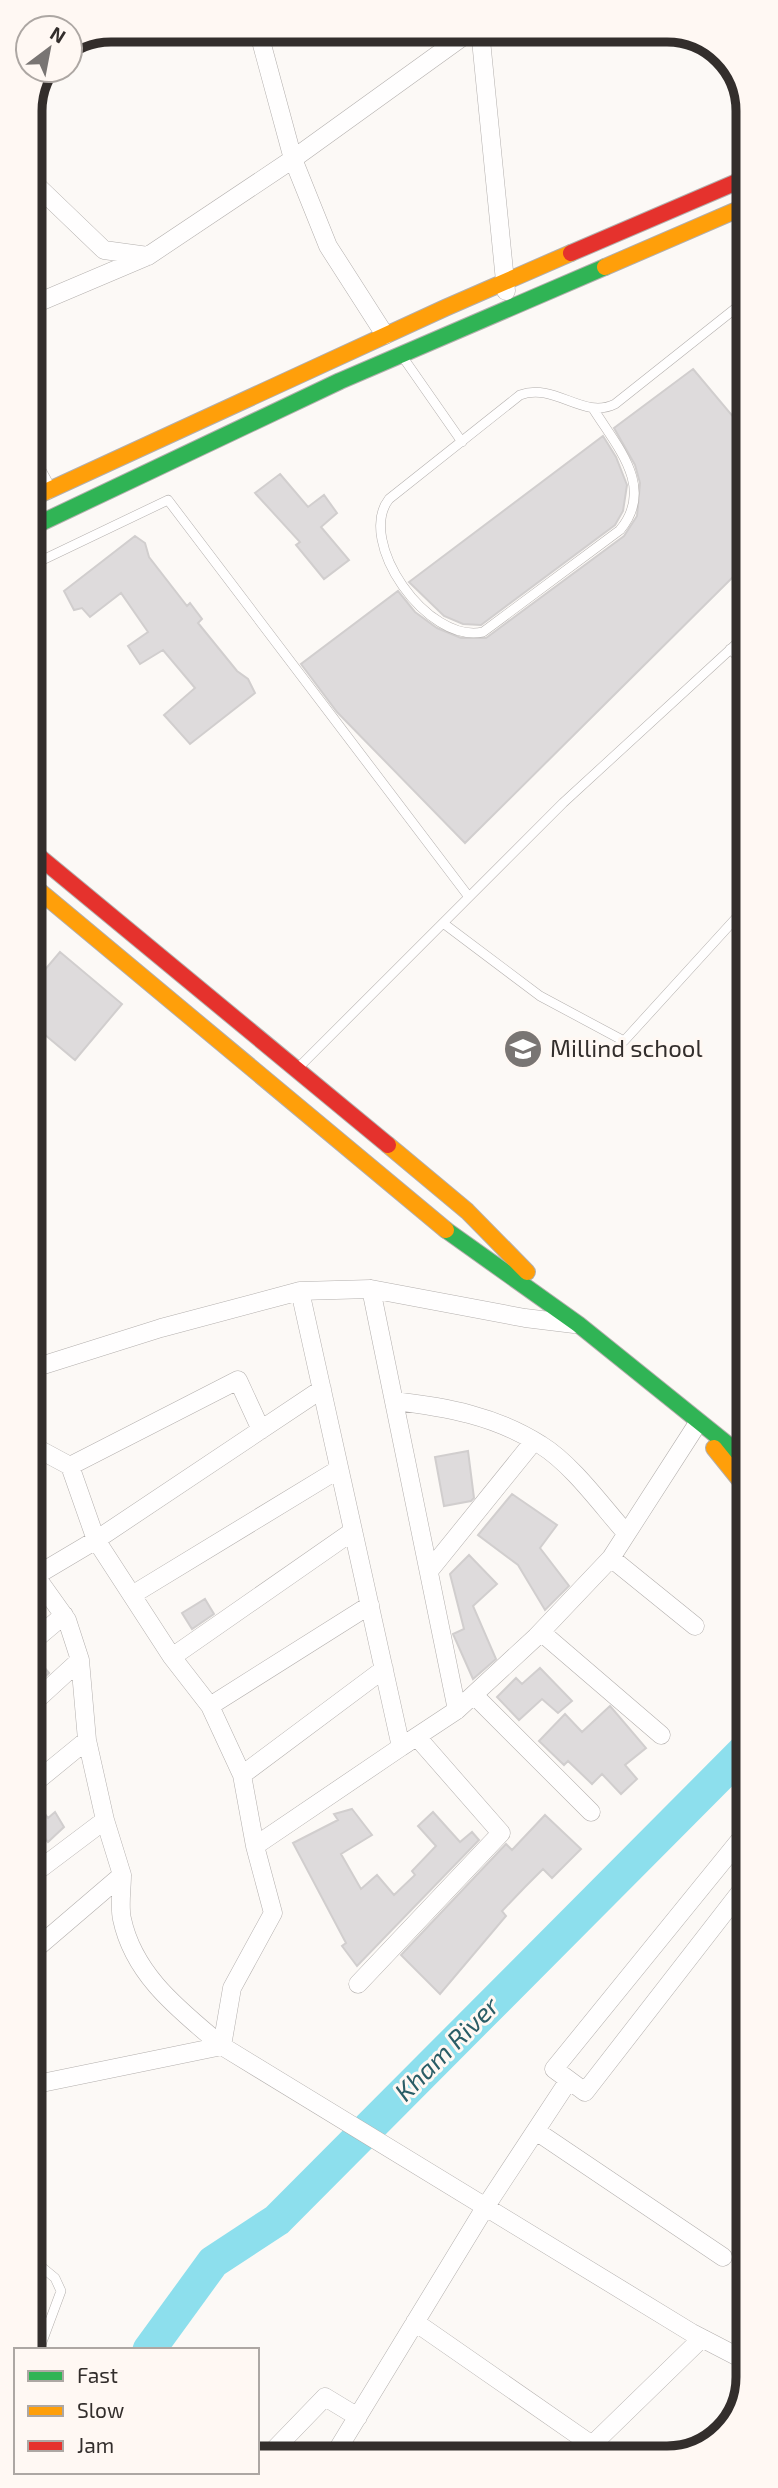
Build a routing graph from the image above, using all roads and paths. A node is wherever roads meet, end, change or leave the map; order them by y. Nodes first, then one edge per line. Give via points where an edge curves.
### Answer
1 (261, 42) edge
2 (455, 42) edge
3 (481, 42) edge
4 (293, 159) junction
5 (736, 182) edge
6 (42, 191) edge
7 (736, 210) edge
8 (148, 256) junction
9 (505, 282) junction
10 (42, 301) edge
11 (736, 308) edge
12 (508, 309) junction
13 (385, 335) junction
14 (401, 355) junction
15 (594, 410) junction
16 (462, 442) junction
17 (42, 482) edge
18 (47, 491) junction
19 (42, 493) edge
20 (42, 522) edge
21 (42, 560) edge
22 (736, 644) edge
23 (730, 649) junction
24 (736, 655) edge
25 (42, 859) edge
26 (42, 893) edge
27 (469, 897) junction
28 (736, 918) edge
29 (443, 922) junction
30 (297, 1070) junction
31 (277, 1089) junction
32 (371, 1289) junction
33 (300, 1291) junction
34 (578, 1324) junction
35 (42, 1366) edge
36 (321, 1390) junction
37 (394, 1401) junction
38 (676, 1403) junction
39 (696, 1426) junction
40 (261, 1430) junction
41 (534, 1441) junction
42 (42, 1451) edge
43 (736, 1451) edge
44 (70, 1466) junction
45 (339, 1469) junction
46 (736, 1475) edge
47 (353, 1531) junction
48 (626, 1534) junction
49 (96, 1540) junction
50 (611, 1558) junction
51 (42, 1569) edge
52 (429, 1571) junction
53 (42, 1586) edge
54 (132, 1595) junction
55 (370, 1605) junction
56 (64, 1615) junction
57 (695, 1626) dead end
58 (541, 1632) junction
59 (42, 1634) edge
60 (172, 1657) junction
61 (80, 1660) junction
62 (384, 1670) junction
63 (42, 1694) edge
64 (474, 1695) junction
65 (210, 1706) junction
66 (457, 1710) junction
67 (661, 1735) dead end
68 (416, 1737) junction
69 (87, 1740) junction
70 (401, 1747) junction
71 (242, 1774) junction
72 (42, 1777) edge
73 (591, 1812) dead end
74 (105, 1820) junction
75 (736, 1845) edge
76 (255, 1846) junction
77 (42, 1867) edge
78 (122, 1875) junction
79 (736, 1897) edge
80 (42, 1943) edge
81 (358, 1984) dead end
82 (222, 2046) junction
83 (569, 2081) junction
84 (42, 2083) edge
85 (536, 2131) junction
86 (486, 2206) junction
87 (723, 2257) dead end
88 (42, 2267) edge
89 (415, 2322) junction
90 (702, 2338) junction
91 (42, 2342) edge
92 (736, 2356) edge
93 (358, 2417) junction
94 (278, 2446) edge
95 (340, 2446) edge
96 (589, 2446) edge
97 (601, 2446) edge

1 - 4 street
2 - 4 street
3 - 9 street
4 - 8 street
4 - 13 street via 328,246
5 - 9 main road
6 - 8 street via 104,250
7 - 12 main road
8 - 10 street
9 - 12 street
9 - 13 main road
11 - 15 lane via 615,404
12 - 14 main road
13 - 18 main road
14 - 16 lane
14 - 20 main road
15 - 16 lane via 555,394 530,392
15 - 16 lane via 635,482 630,516 620,530 484,632 473,634 436,621 410,599 390,558 381,520 389,499
17 - 18 street
18 - 19 main road
21 - 27 lane via 168,500
22 - 23 lane
23 - 24 lane
23 - 27 lane
25 - 30 main road
26 - 31 main road
27 - 29 lane
28 - 29 lane via 624,1041 540,996
29 - 30 lane
30 - 31 lane
30 - 34 main road via 467,1211
31 - 34 main road via 444,1228
32 - 33 street
32 - 34 street
32 - 37 street
33 - 35 street
33 - 36 street
34 - 38 main road
36 - 40 street
36 - 45 street
37 - 41 street via 452,1408
37 - 52 street
38 - 39 main road
38 - 43 main road
39 - 46 main road
39 - 48 street
40 - 44 street via 238,1380
40 - 49 street
41 - 48 street via 585,1486
41 - 52 street
42 - 44 street
44 - 49 street
45 - 47 street
45 - 54 street
47 - 55 street
47 - 60 street
48 - 50 street
49 - 51 street
49 - 54 street
50 - 57 street
50 - 58 street
52 - 66 street
53 - 56 street
54 - 60 street
55 - 62 street
55 - 65 street
56 - 59 street
56 - 61 street
58 - 64 street
58 - 67 street
60 - 65 street
61 - 63 street
61 - 69 street
62 - 70 street
62 - 71 street
64 - 66 street
64 - 73 street
65 - 71 street
66 - 68 street
68 - 70 street
68 - 81 street via 501,1833
69 - 72 street
69 - 74 street
70 - 76 street
71 - 76 street
74 - 77 street
74 - 78 street
75 - 83 street via 554,2069
76 - 82 street via 273,1913 232,1988
78 - 80 street
78 - 82 street via 121,1919 146,1974
79 - 83 street via 585,2092
82 - 84 street
82 - 86 street
83 - 85 street
85 - 86 street
85 - 87 street
86 - 89 street
86 - 90 street
88 - 91 lane via 61,2291
89 - 93 street
89 - 96 street
90 - 92 street
90 - 97 street
93 - 94 street via 326,2397
93 - 95 street

